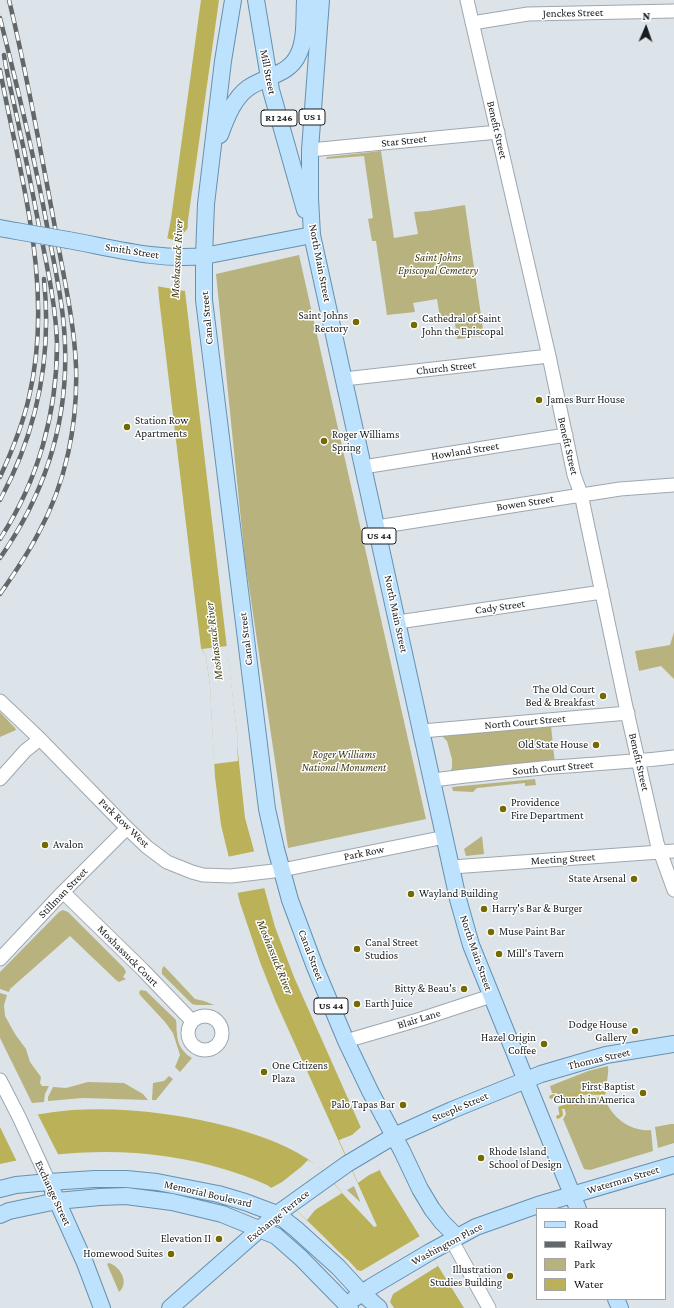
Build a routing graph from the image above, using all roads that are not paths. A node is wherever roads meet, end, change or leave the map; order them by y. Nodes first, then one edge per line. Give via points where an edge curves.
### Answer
1 (233, 0) edge
2 (256, 0) edge
3 (306, 0) edge
4 (321, 0) edge
5 (467, 0) edge
6 (674, 11) edge
7 (472, 23) junction
8 (269, 78) junction
9 (498, 132) junction
10 (310, 150) junction
11 (211, 168) junction
12 (0, 228) edge
13 (312, 234) junction
14 (196, 257) junction
15 (549, 356) junction
16 (344, 379) junction
17 (566, 435) junction
18 (364, 467) junction
19 (674, 485) edge
20 (581, 494) junction
21 (377, 527) junction
22 (602, 592) junction
23 (398, 622) junction
24 (0, 700) edge
25 (628, 713) junction
26 (422, 731) junction
27 (40, 739) junction
28 (674, 757) edge
29 (638, 761) junction
30 (0, 779) edge
31 (433, 780) junction
32 (127, 828) junction
33 (445, 837) junction
34 (674, 851) edge
35 (660, 852) junction
36 (452, 867) junction
37 (282, 870) junction
38 (674, 890) edge
39 (62, 892) junction
40 (0, 959) edge
41 (491, 996) junction
42 (192, 1021) dead end
43 (346, 1041) junction
44 (674, 1044) edge
45 (0, 1080) edge
46 (526, 1080) junction
47 (394, 1136) junction
48 (674, 1165) edge
49 (48, 1182) junction
50 (0, 1189) edge
51 (57, 1201) junction
52 (575, 1202) edge
53 (276, 1214) junction
54 (0, 1215) edge
55 (260, 1229) junction
56 (457, 1243) junction
57 (366, 1290) junction
58 (347, 1307) edge
59 (102, 1308) edge
60 (170, 1308) edge
61 (379, 1308) edge
62 (490, 1308) edge

1 - 11 main road, Canal Street
2 - 8 main road, Mill Street / RI 246
3 - 8 main road via 302,44 298,56 290,66
4 - 10 main road, North Main Street / US 1
5 - 7 street, Benefit Street
6 - 7 street, Jenckes Street via 528,14
7 - 9 street, Benefit Street
8 - 11 main road via 248,88 236,101 221,133
8 - 13 main road, Mill Street / RI 246
9 - 10 street, Star Street
9 - 15 street, Benefit Street
10 - 13 main road, North Main Street / US 1
11 - 14 main road, Canal Street
12 - 14 main road, Smith Street, bridge via 160,256
13 - 14 main road, Smith Street
13 - 16 main road, North Main Street / US 44
14 - 37 main road, Canal Street / US 44 via 204,300 262,782
15 - 16 street, Church Street
15 - 17 street, Benefit Street
16 - 18 main road, North Main Street / US 44
17 - 18 street, Howland Street
17 - 20 street, Benefit Street via 574,475
18 - 21 main road, North Main Street / US 44
19 - 20 street, Bowen Street via 620,488
20 - 21 street, Bowen Street
20 - 22 street, Benefit Street
21 - 23 main road, North Main Street / US 44
22 - 23 street, Cady Street
22 - 25 street, Benefit Street
23 - 26 main road, North Main Street / US 44
24 - 27 street, Park Row West
25 - 26 street, North Court Street
25 - 29 street, Benefit Street
26 - 31 main road, North Main Street / US 44
27 - 30 street via 25,751
27 - 32 street, Park Row West
28 - 29 street, South Court Street
29 - 31 street, South Court Street
29 - 35 street, Benefit Street
31 - 33 main road, North Main Street / US 44
32 - 37 street, Park Row West via 167,862 203,876 232,876
32 - 39 street, Stillman Street
33 - 36 main road, North Main Street / US 44
33 - 37 street, Park Row
34 - 35 street, Meeting Street
35 - 36 street, Meeting Street
35 - 38 street, Benefit Street
36 - 41 main road, North Main Street / US 44 via 471,944
37 - 43 main road, Canal Street / US 44 via 290,900 315,967
39 - 40 street, Stillman Street
39 - 42 street, Moshassuck Court
41 - 43 street, Blair Lane
41 - 46 main road, North Main Street / US 44
43 - 47 main road, Canal Street / US 44
44 - 46 main road, Thomas Street via 606,1055
45 - 49 street, Exchange Street
46 - 47 main road, Steeple Street
46 - 52 main road, North Main Street / US 44
47 - 53 main road, Exchange Terrace via 347,1164
47 - 56 main road, Canal Street via 420,1189
48 - 52 main road, Waterman Street
49 - 50 main road, Memorial Boulevard
49 - 51 main road, Exchange Street
49 - 53 main road, Memorial Boulevard via 126,1179 157,1182 218,1194
51 - 54 main road, Memorial Boulevard
51 - 55 main road, Memorial Boulevard via 126,1196 172,1202 222,1214
51 - 59 main road, Exchange Street
52 - 56 main road, Washington Place via 538,1205 476,1227
53 - 55 main road, Exchange Terrace
53 - 57 main road, Memorial Boulevard
55 - 58 main road, Memorial Boulevard via 276,1236 301,1258
55 - 60 main road, Exchange Terrace
56 - 57 main road, Washington Place via 430,1252
56 - 62 street
57 - 58 main road, Washington Place
57 - 61 main road, Memorial Boulevard

